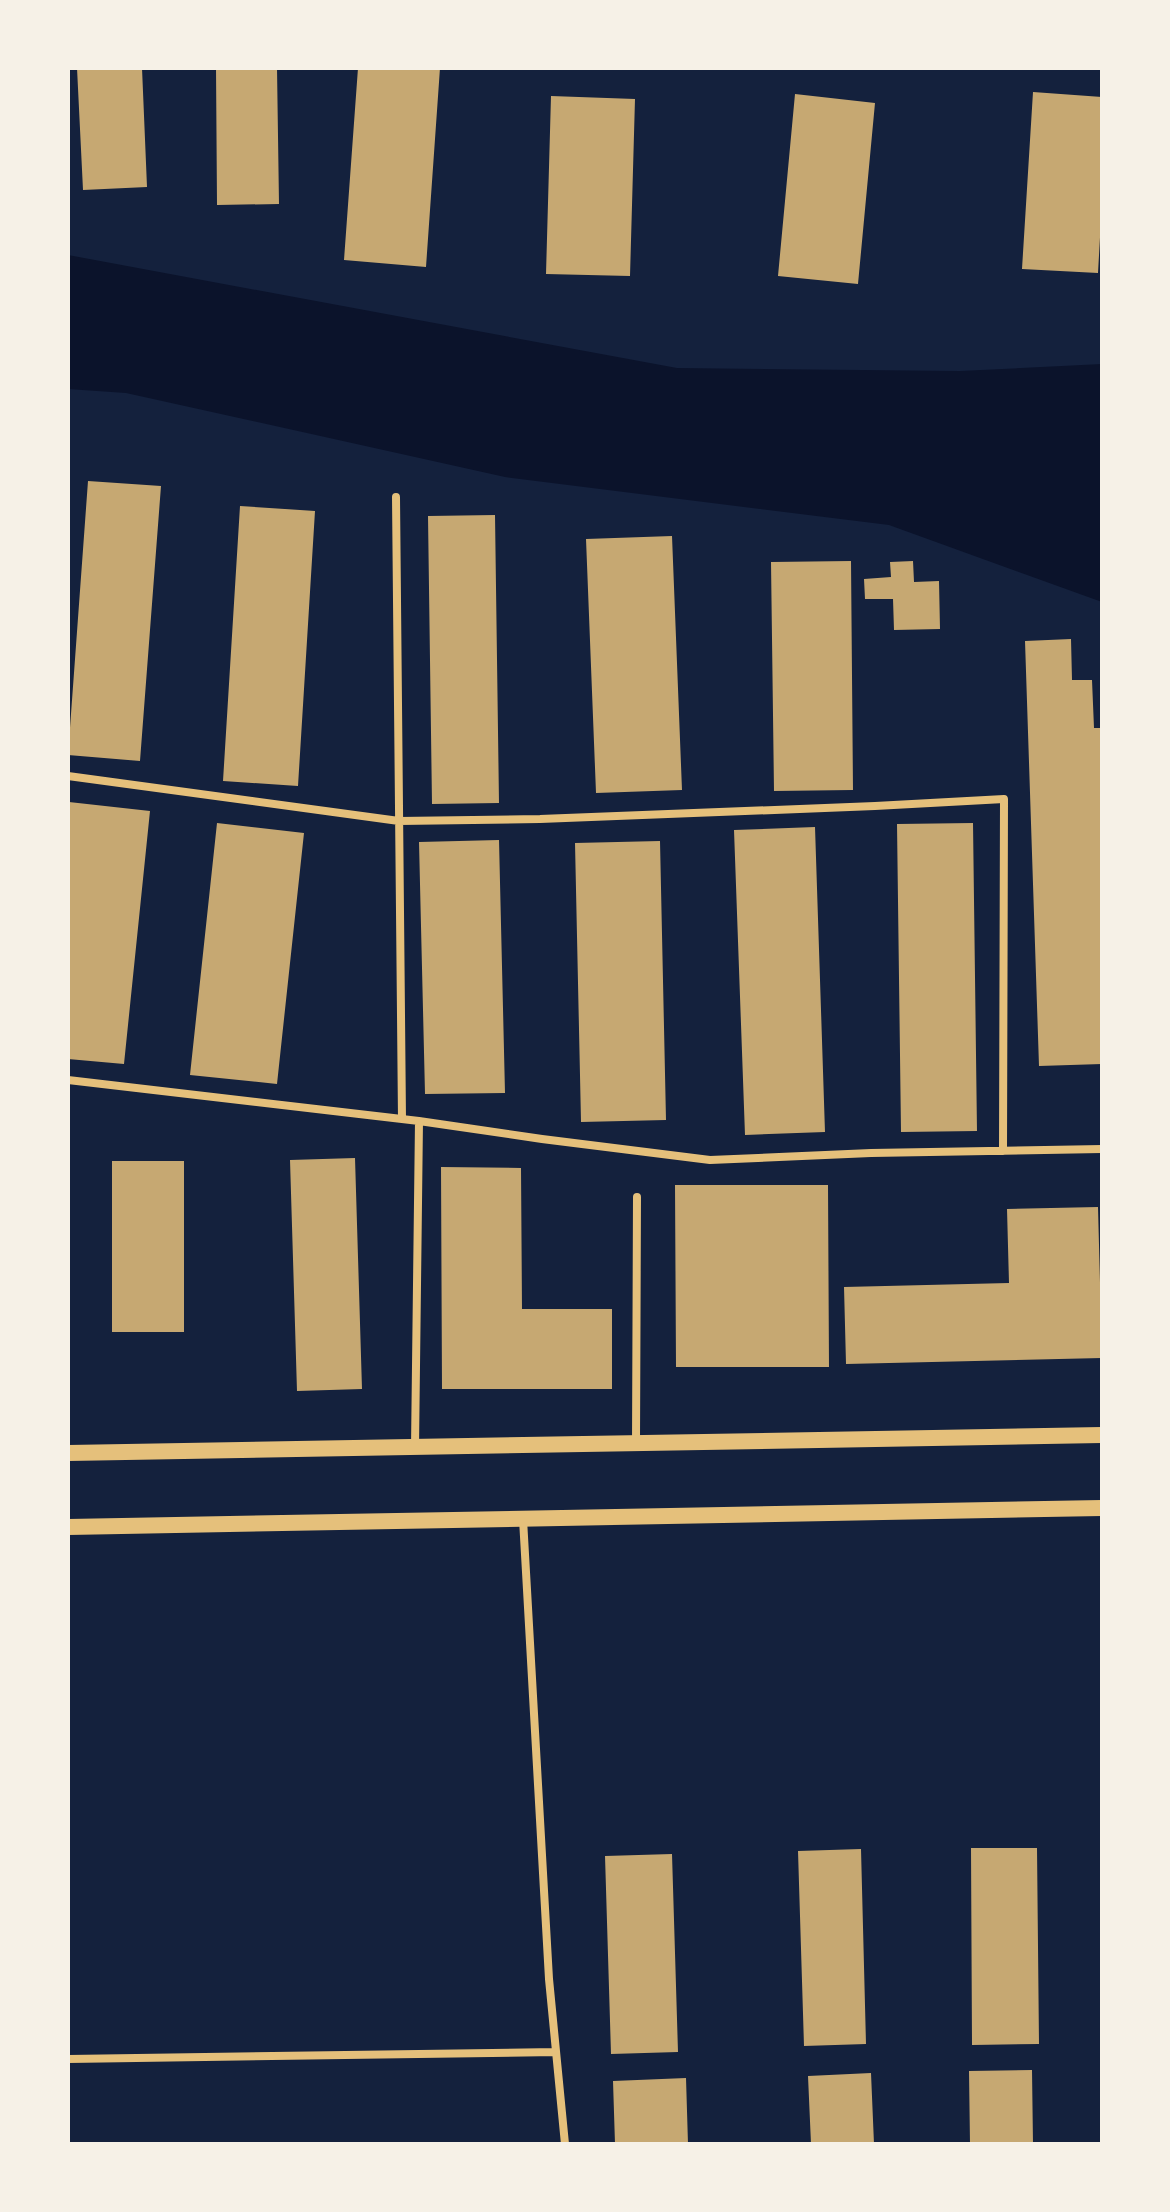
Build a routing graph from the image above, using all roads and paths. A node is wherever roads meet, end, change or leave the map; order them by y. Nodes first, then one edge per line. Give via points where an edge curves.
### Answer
1 (396, 497) dead end
2 (68, 776) edge
3 (399, 821) junction
4 (68, 1080) edge
5 (402, 1119) junction
6 (419, 1121) junction
7 (1102, 1149) edge
8 (1003, 1151) junction
9 (637, 1197) dead end
10 (1102, 1435) edge
11 (636, 1444) junction
12 (415, 1448) junction
13 (68, 1453) edge
14 (1102, 1508) edge
15 (523, 1519) junction
16 (68, 1527) edge
17 (556, 2052) junction
18 (68, 2059) edge
19 (565, 2144) edge

1 - 3 street
2 - 3 street
3 - 5 street
3 - 8 street via 1004,799
4 - 5 street
5 - 6 street
6 - 8 street via 710,1160
6 - 12 street
7 - 8 street
9 - 11 street
10 - 11 main road
11 - 12 main road
12 - 13 main road
14 - 15 main road
15 - 16 main road
15 - 17 street
17 - 18 street
17 - 19 street

